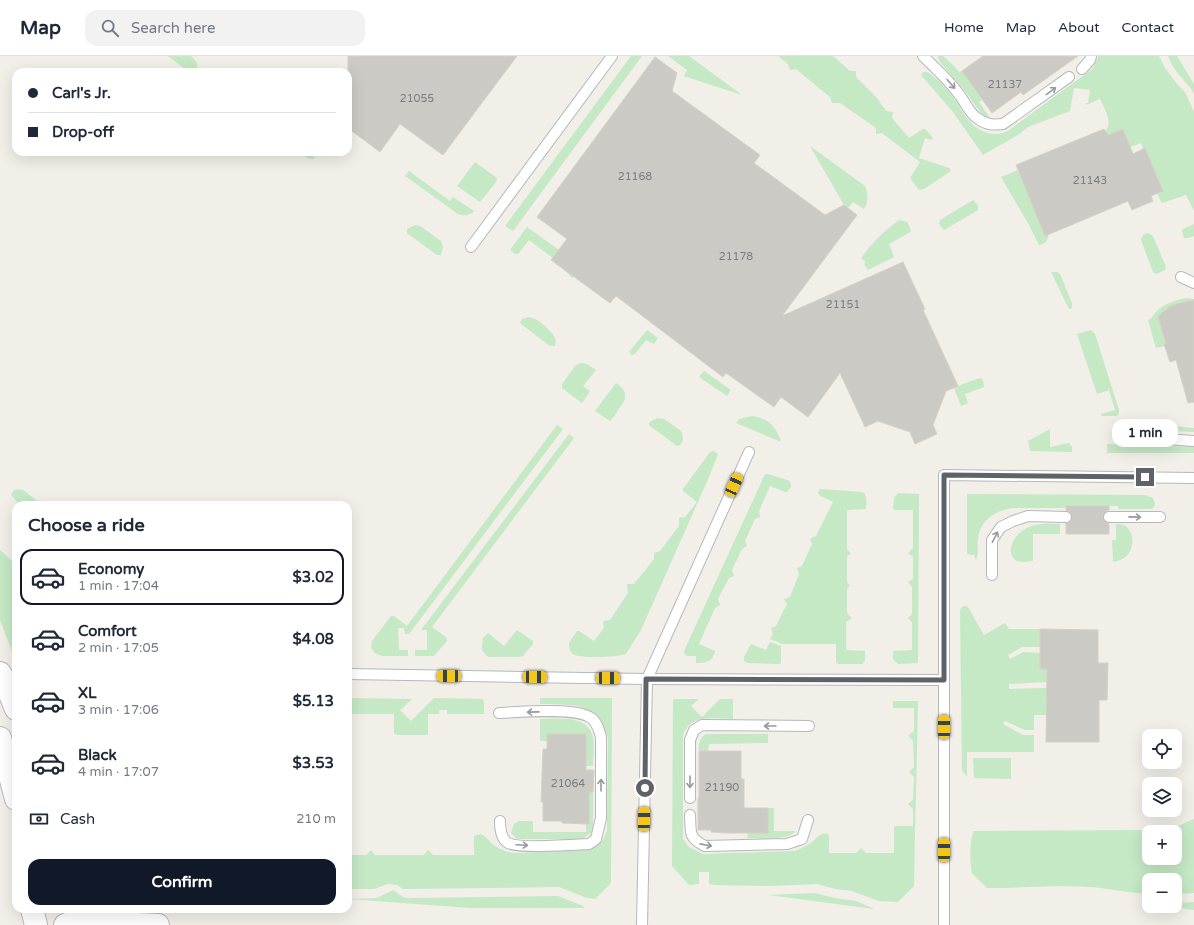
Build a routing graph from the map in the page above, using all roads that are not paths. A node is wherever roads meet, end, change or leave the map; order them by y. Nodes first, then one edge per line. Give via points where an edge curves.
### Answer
1 (612, 56) edge
2 (924, 56) edge
3 (1091, 56) edge
4 (1082, 69) dead end
5 (1070, 77) dead end
6 (471, 247) dead end
7 (1181, 277) dead end
8 (1194, 283) edge
9 (1136, 437) dead end
10 (1194, 441) edge
11 (749, 452) dead end
12 (1194, 478) edge
13 (1066, 517) dead end
14 (1109, 517) dead end
15 (1160, 517) dead end
16 (992, 575) dead end
17 (0, 673) edge
18 (352, 674) edge
19 (646, 679) junction
20 (944, 680) junction
21 (12, 699) edge
22 (499, 713) dead end
23 (809, 726) dead end
24 (0, 738) edge
25 (12, 784) edge
26 (690, 798) dead end
27 (690, 815) dead end
28 (808, 820) dead end
29 (500, 821) dead end
30 (33, 913) edge
31 (43, 913) edge
32 (36, 925) edge
33 (41, 925) edge
34 (65, 925) edge
35 (158, 925) edge
36 (642, 925) edge
37 (944, 925) edge

1 - 6 lane
2 -> 5 lane via 959,93 968,109 990,125 1004,124
3 - 4 lane
7 - 8 lane
9 - 10 lane
11 - 19 lane
12 - 20 lane via 944,475
16 -> 13 lane via 992,540 1001,527 1028,516
14 -> 15 lane
17 - 21 street
18 - 19 lane
19 - 20 lane
19 - 36 lane
20 - 37 lane
29 -> 22 lane via 501,833 507,842 518,846 588,844 596,840 601,818 601,737 592,719 577,713
23 -> 26 lane via 702,725 694,730 690,740
24 - 25 street
27 -> 28 lane via 693,839 705,846 787,844 802,839
30 - 32 street
31 - 33 street
34 - 35 street via 74,921

